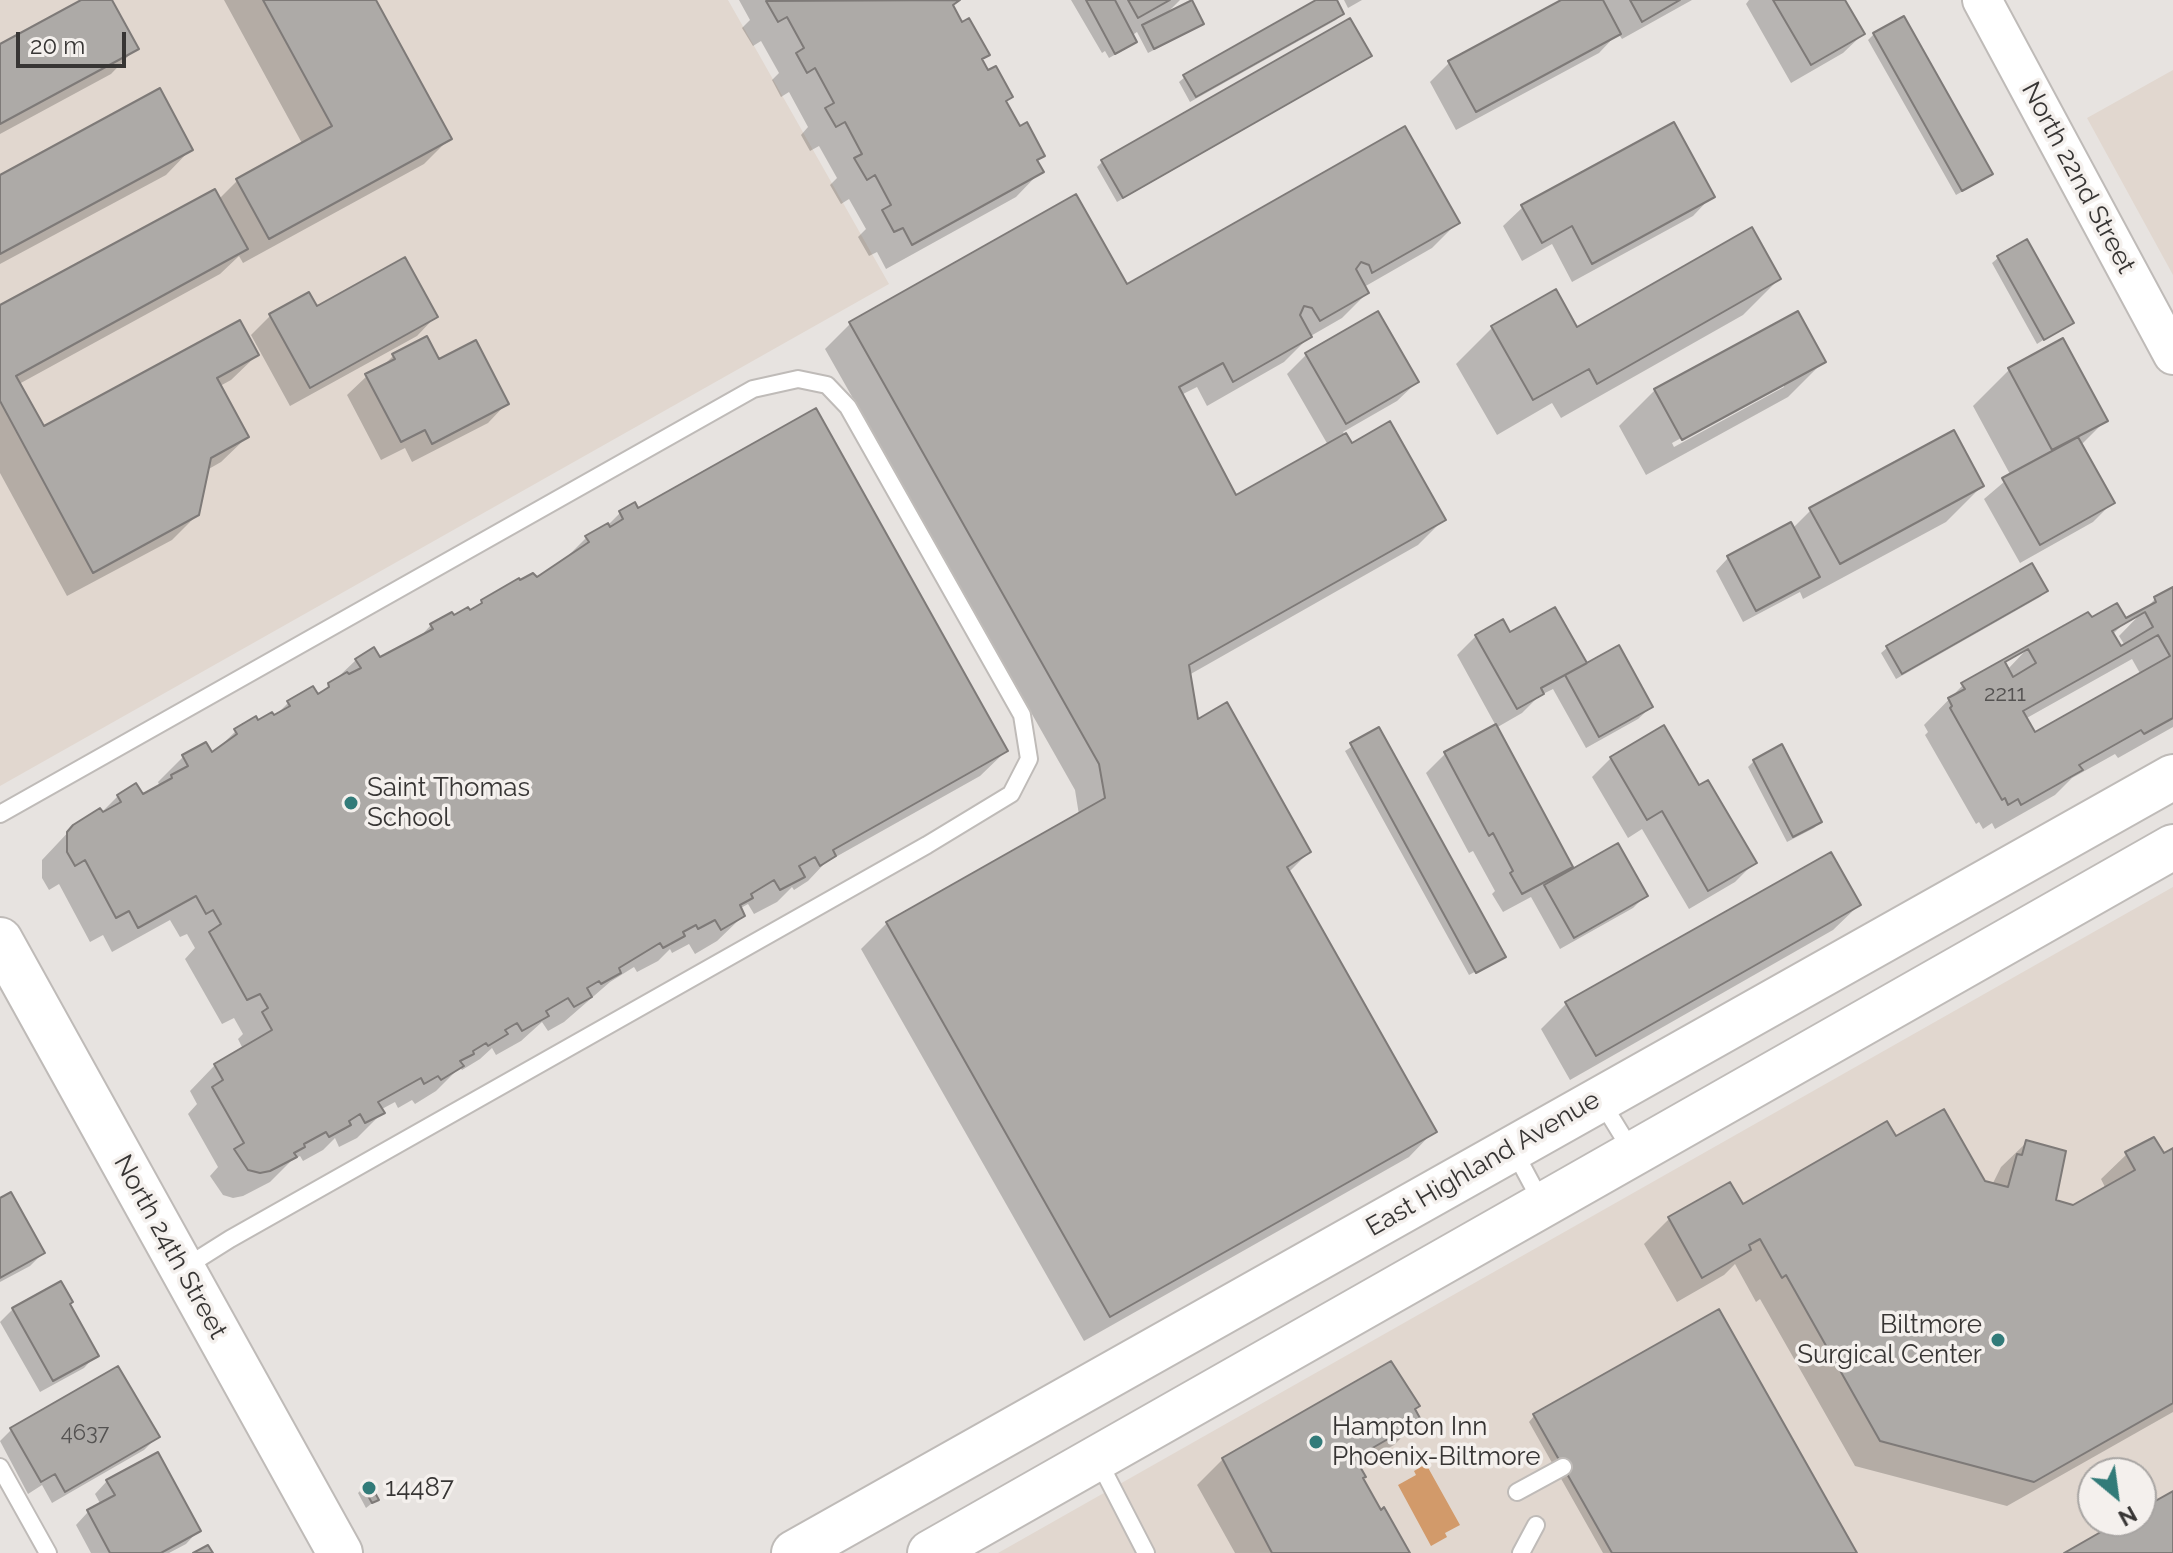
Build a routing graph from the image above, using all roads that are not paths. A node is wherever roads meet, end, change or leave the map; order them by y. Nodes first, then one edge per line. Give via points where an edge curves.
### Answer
1 (1982, 0) edge
2 (2173, 355) edge
3 (2173, 777) edge
4 (0, 814) edge
5 (2173, 847) edge
6 (0, 940) edge
7 (1600, 1098) junction
8 (1512, 1148) junction
9 (1633, 1154) junction
10 (1544, 1205) junction
11 (183, 1269) junction
12 (1065, 1400) junction
13 (1098, 1458) junction
14 (0, 1467) edge
15 (1563, 1467) dead end
16 (1517, 1492) dead end
17 (1536, 1525) dead end
18 (48, 1553) edge
19 (340, 1553) edge
20 (794, 1553) edge
21 (930, 1553) edge
22 (1146, 1553) edge
23 (1521, 1553) edge

1 - 2 street, North 22nd Street
3 - 7 main road, East Highland Avenue
4 - 11 lane via 753,389 798,379 827,385 848,407 1022,715 1029,759 1011,794
5 - 9 main road
6 - 11 main road, North 24th Street
7 - 8 main road, East Highland Avenue
7 - 9 lane
8 - 10 lane
8 - 12 main road, East Highland Avenue
9 - 10 main road
10 - 13 main road
11 - 19 main road, North 24th Street
12 - 13 main road
12 - 20 main road, East Highland Avenue
13 - 21 main road
13 - 22 lane
14 - 18 lane
15 - 16 lane
17 - 23 lane

